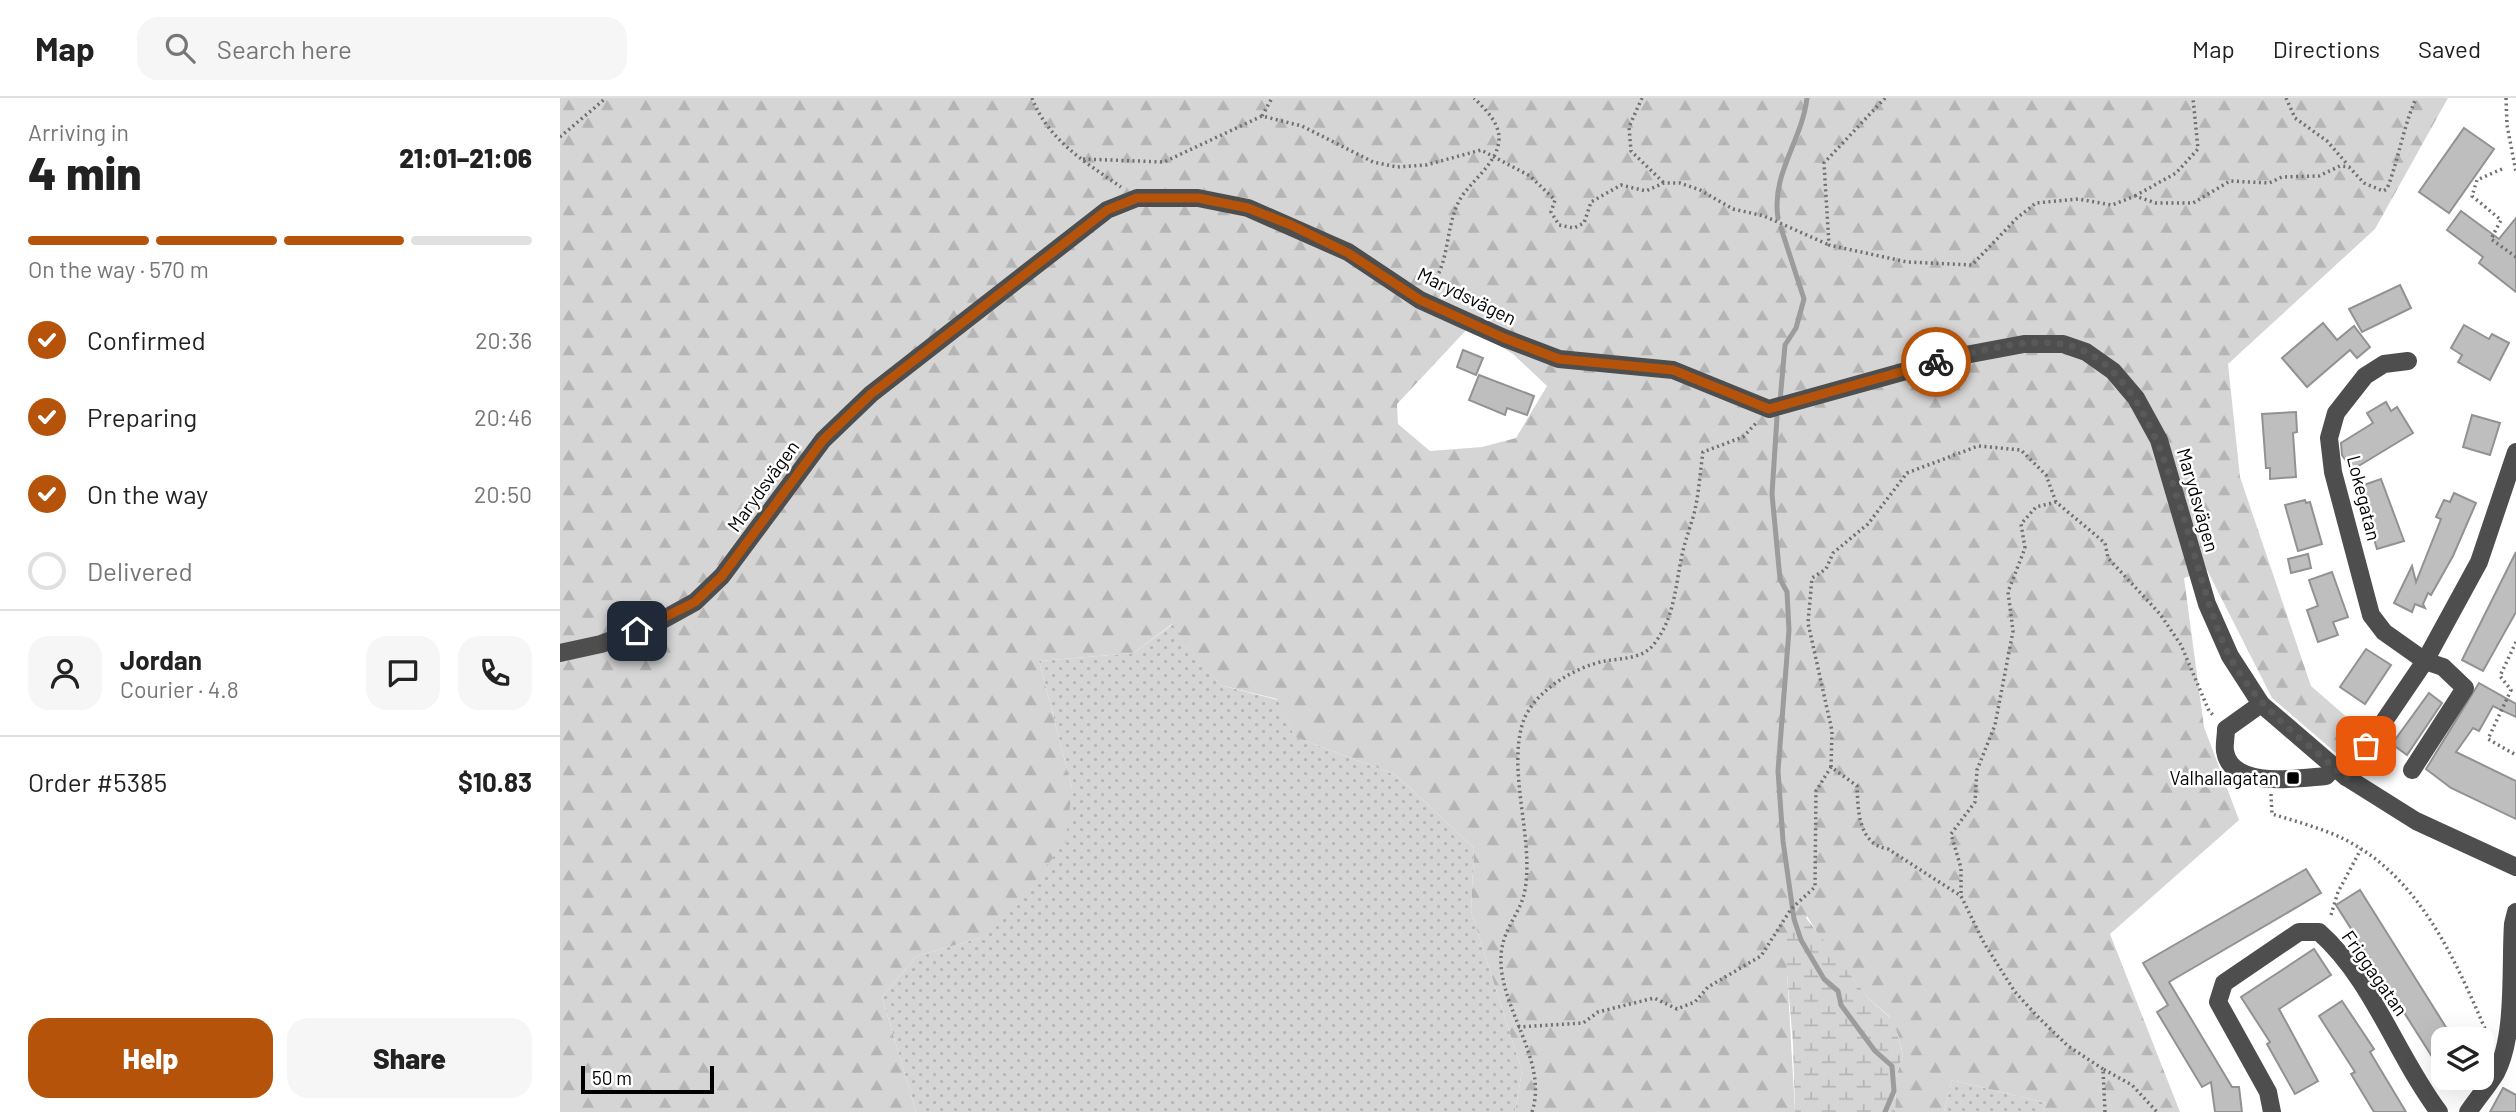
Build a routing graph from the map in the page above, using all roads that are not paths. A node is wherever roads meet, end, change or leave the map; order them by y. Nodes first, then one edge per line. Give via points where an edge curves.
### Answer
1 (2408, 361) dead end
2 (2516, 452) edge
3 (560, 653) edge
4 (2426, 661) junction
5 (2261, 704) junction
6 (2412, 770) dead end
7 (2340, 772) junction
8 (2516, 867) edge
9 (2516, 912) edge
10 (2513, 1028) edge
11 (2272, 1112) edge
12 (2439, 1112) edge
13 (2468, 1112) edge

1 - 4 street, Lokegatan via 2384,364 2365,376 2336,413 2329,438 2333,472 2371,615 2384,632
2 - 4 street via 2479,562
3 - 5 street, Marydsvägen via 655,624 695,602 722,576 823,440 871,394 1107,210 1137,198 1198,198 1248,208 1291,225 1348,253 1420,300 1559,359 1673,370 1769,409 2011,346 2063,344 2086,352 2113,371 2136,398 2159,440 2207,604 2230,656
4 - 6 street, Lokegatan via 2443,667 2465,688
4 - 7 street
5 - 7 street, Marydsvägen
5 - 7 street via 2226,729 2225,753 2243,775 2262,779
7 - 8 street, Marydsvägen via 2416,821
9 - 10 street
10 - 13 street via 2497,1071
11 - 12 street, Friggagatan via 2268,1092 2218,1002 2224,983 2299,932 2319,932 2370,998

